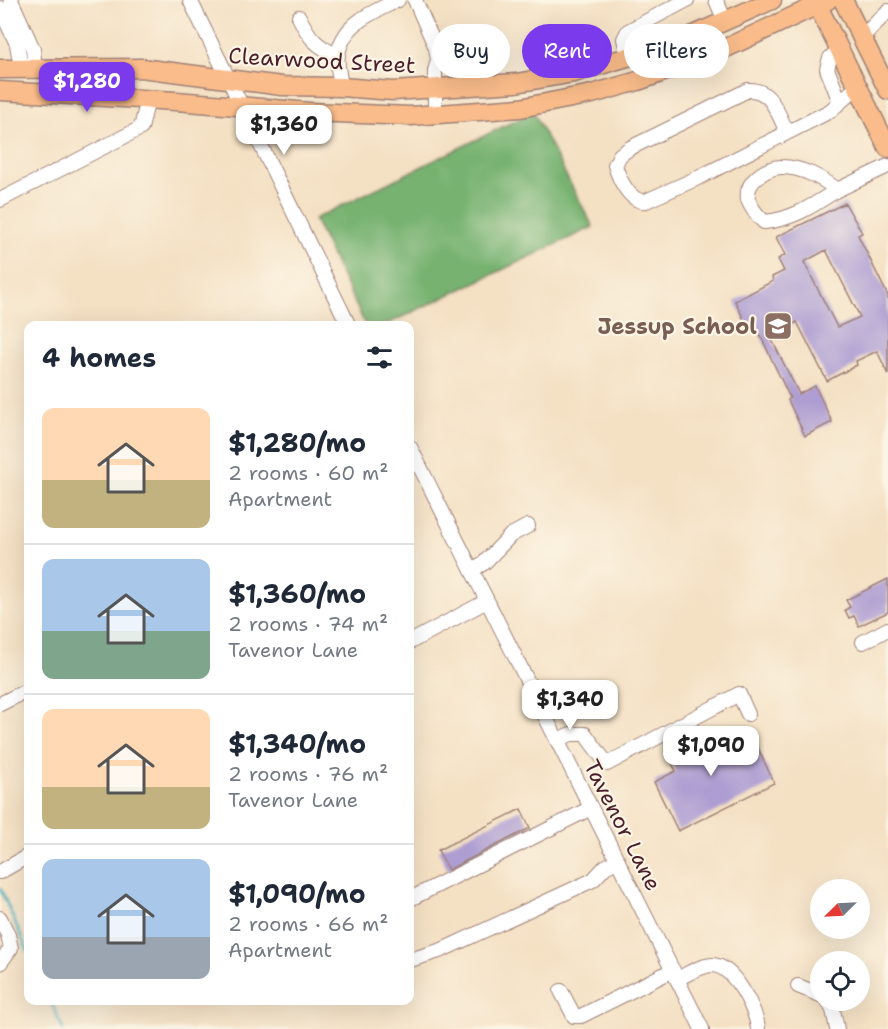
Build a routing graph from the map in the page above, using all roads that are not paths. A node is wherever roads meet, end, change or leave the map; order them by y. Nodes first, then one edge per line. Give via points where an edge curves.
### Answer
1 (11, 0) edge
2 (190, 0) edge
3 (398, 0) edge
4 (415, 0) edge
5 (687, 0) edge
6 (716, 0) edge
7 (772, 0) edge
8 (843, 0) edge
9 (820, 2) edge
10 (0, 8) edge
11 (888, 11) edge
12 (299, 17) dead end
13 (725, 21) junction
14 (641, 24) edge
15 (718, 24) edge
16 (862, 37) junction
17 (432, 39) edge
18 (840, 49) junction
19 (338, 56) junction
20 (624, 58) edge
21 (28, 68) junction
22 (0, 69) edge
23 (435, 78) edge
24 (484, 78) edge
25 (633, 78) edge
26 (230, 81) junction
27 (634, 82) junction
28 (485, 85) junction
29 (858, 86) junction
30 (341, 87) junction
31 (434, 88) junction
32 (888, 90) edge
33 (0, 91) edge
34 (27, 91) junction
35 (148, 99) junction
36 (840, 102) junction
37 (243, 106) junction
38 (435, 114) junction
39 (787, 132) junction
40 (888, 148) edge
41 (888, 165) edge
42 (837, 190) junction
43 (0, 200) edge
44 (347, 321) edge
45 (414, 455) edge
46 (528, 526) dead end
47 (471, 570) junction
48 (487, 601) junction
49 (888, 629) edge
50 (414, 640) edge
51 (863, 642) dead end
52 (24, 692) edge
53 (0, 704) edge
54 (748, 714) dead end
55 (557, 740) junction
56 (591, 808) junction
57 (24, 857) edge
58 (618, 860) junction
59 (0, 872) edge
60 (414, 897) edge
61 (0, 918) edge
62 (414, 959) edge
63 (0, 963) edge
64 (675, 975) junction
65 (798, 986) dead end
66 (561, 991) dead end
67 (810, 991) edge
68 (833, 1011) edge
69 (702, 1029) edge
70 (758, 1029) edge
71 (837, 1029) edge

1 - 21 street via 33,49
2 - 26 street
3 - 19 street via 366,15 346,33
4 - 17 street
5 - 14 street
6 - 13 street
7 - 13 main road, Clearwood Street
8 - 16 main road
9 - 18 main road
9 - 27 main road via 711,56
10 - 21 street
11 - 16 street
12 - 19 street via 314,43
13 - 15 main road, Clearwood Street
16 - 32 main road
18 - 29 main road
18 - 36 street via 830,58 827,69
19 - 30 street
20 - 28 main road, Clearwood Street via 574,73
21 - 22 main road, Clearwood Street
21 - 26 main road, Clearwood Street via 141,69
21 - 34 main road
23 - 31 street
24 - 28 street
25 - 27 main road
26 - 30 main road, Clearwood Street
26 - 37 street
27 - 38 main road via 520,108
28 - 31 main road, Clearwood Street
29 - 36 street
29 - 40 main road
30 - 31 main road, Clearwood Street via 393,91
31 - 38 street
33 - 34 main road
34 - 35 main road
35 - 37 main road
35 - 43 street via 141,128
36 - 39 street
37 - 38 main road via 310,112
37 - 44 street
39 - 39 street via 646,201 637,201 630,195 615,165 630,148 748,90 766,94
41 - 42 street
42 - 42 street via 801,171 772,167 751,185 748,198 764,222 776,221 798,214
45 - 47 street, Tavenor Lane
46 - 47 street
47 - 48 street, Tavenor Lane
48 - 50 street
48 - 55 street, Tavenor Lane
49 - 51 street
52 - 53 street
54 - 55 street via 739,694 607,764 585,734
55 - 56 street, Tavenor Lane
56 - 58 street, Tavenor Lane
56 - 60 street
57 - 59 street
58 - 62 street via 593,880 442,950
58 - 64 street, Tavenor Lane
61 - 63 street via 10,948
64 - 66 street via 581,1016 574,1016
64 - 69 street, Tavenor Lane
64 - 70 street via 711,965 725,969 756,1013
65 - 67 street
68 - 71 street

